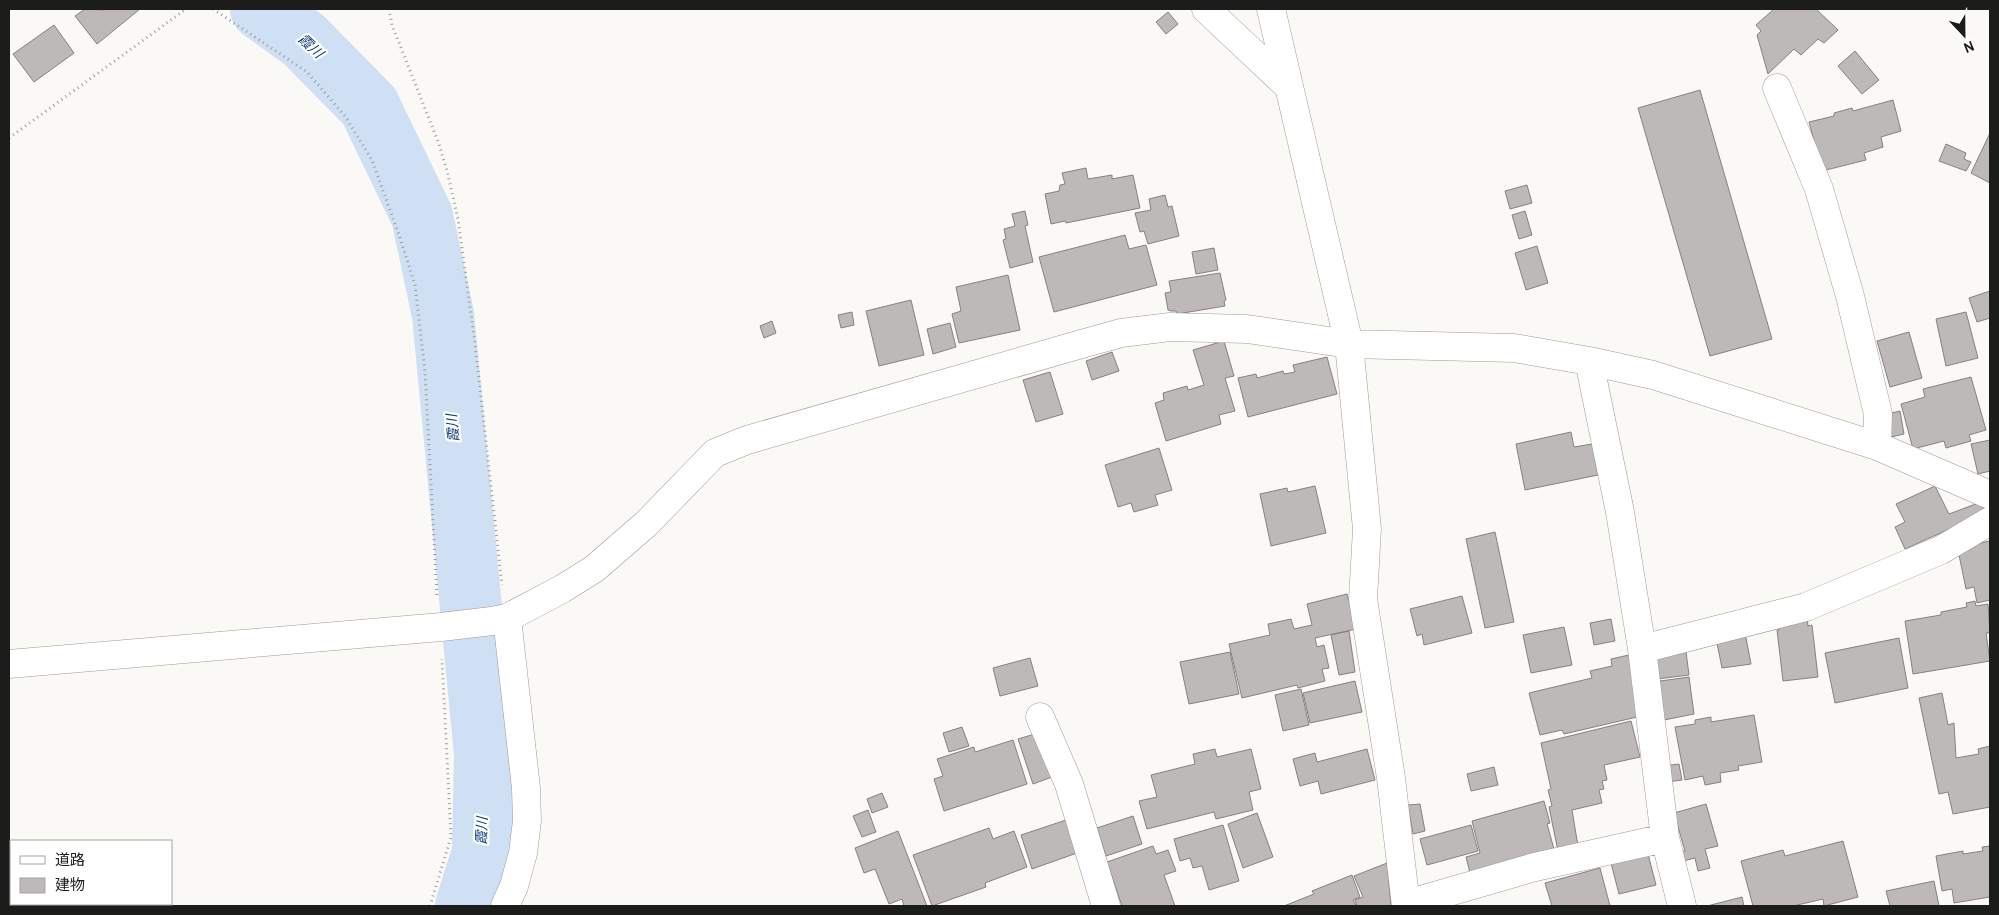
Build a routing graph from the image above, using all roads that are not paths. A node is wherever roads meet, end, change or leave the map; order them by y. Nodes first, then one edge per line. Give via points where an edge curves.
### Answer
1 (1206, 9) edge
2 (1271, 9) edge
3 (1289, 87) junction
4 (1777, 88) dead end
5 (1349, 344) junction
6 (1589, 361) junction
7 (1877, 446) junction
8 (1990, 495) edge
9 (1990, 521) edge
10 (499, 620) junction
11 (1642, 649) junction
12 (9, 664) edge
13 (1040, 717) dead end
14 (1664, 838) junction
15 (505, 906) edge
16 (1106, 906) edge
17 (1406, 906) edge
18 (1416, 906) edge
19 (1682, 906) edge

1 - 3 street
2 - 3 street
3 - 5 street
4 - 7 street via 1819,189 1850,296 1878,414
5 - 6 street via 1514,348
5 - 10 street via 1247,329 1170,327 1121,334 747,440 716,453 646,524 594,569
5 - 17 street via 1367,529 1363,599 1391,778
6 - 7 street via 1653,376
6 - 11 street via 1620,512
7 - 8 street
9 - 11 street via 1941,550 1806,607
10 - 12 street
10 - 15 street via 526,788 527,821 523,853
11 - 14 street
13 - 16 street via 1069,784
14 - 18 street via 1535,867 1421,900
14 - 19 street

